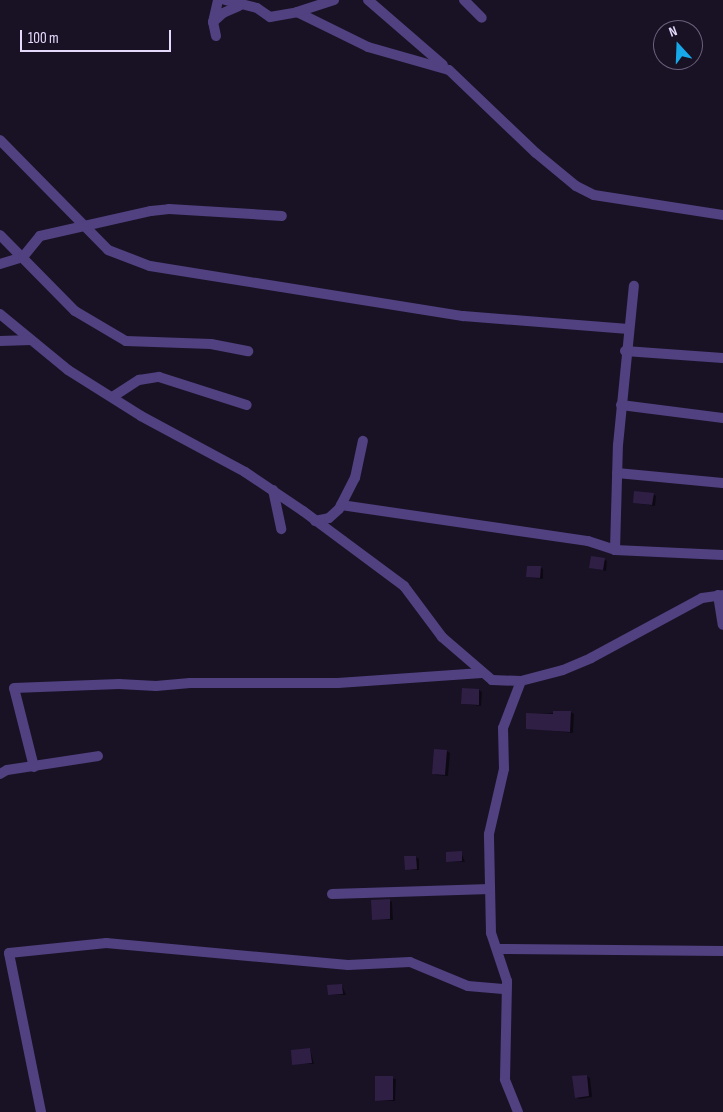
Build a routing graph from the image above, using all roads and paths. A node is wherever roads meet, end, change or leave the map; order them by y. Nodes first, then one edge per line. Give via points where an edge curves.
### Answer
1 (218, 0) edge
2 (225, 0) edge
3 (334, 0) edge
4 (368, 0) edge
5 (464, 0) edge
6 (239, 6) junction
7 (297, 12) junction
8 (482, 18) dead end
9 (214, 22) junction
10 (216, 36) dead end
11 (449, 70) junction
12 (0, 140) edge
13 (723, 215) edge
14 (282, 216) dead end
15 (86, 227) junction
16 (0, 235) edge
17 (23, 257) junction
18 (0, 264) edge
19 (634, 286) dead end
20 (0, 314) edge
21 (628, 329) junction
22 (31, 340) junction
23 (0, 341) edge
24 (248, 351) dead end
25 (625, 352) junction
26 (723, 358) edge
27 (114, 396) junction
28 (247, 405) dead end
29 (621, 405) junction
30 (723, 418) edge
31 (363, 441) dead end
32 (617, 473) junction
33 (723, 483) edge
34 (273, 490) junction
35 (341, 505) junction
36 (315, 522) junction
37 (281, 530) dead end
38 (615, 550) junction
39 (723, 556) edge
40 (720, 595) edge
41 (723, 625) edge
42 (482, 673) junction
43 (521, 681) junction
44 (98, 756) dead end
45 (34, 767) junction
46 (0, 774) edge
47 (490, 890) junction
48 (332, 894) dead end
49 (498, 949) junction
50 (723, 951) edge
51 (506, 989) junction
52 (41, 1112) edge
53 (518, 1112) edge

1 - 9 street
2 - 6 street
3 - 7 street
4 - 11 street
5 - 8 street
6 - 7 street via 257,8 270,17
6 - 9 street via 223,13
7 - 11 street via 375,50
9 - 10 street
11 - 13 street via 495,116 576,186 594,195
12 - 15 street
14 - 15 street via 169,209
15 - 17 street via 40,236
15 - 21 street via 108,250 150,266 463,316
16 - 17 street
17 - 18 street
17 - 24 street via 75,311 126,341 211,344
19 - 21 street
20 - 22 street
21 - 25 street
22 - 23 street
22 - 27 street via 68,370
25 - 26 street
25 - 29 street
27 - 28 street via 140,380 158,377
27 - 34 street via 141,416
29 - 30 street
29 - 32 street
31 - 35 street via 354,478
32 - 33 street
32 - 38 street
34 - 36 street
34 - 37 street
35 - 36 street via 329,518
35 - 38 street via 588,541
36 - 42 street via 404,586 442,637
38 - 39 street
40 - 41 street
40 - 43 street via 702,598 591,658
42 - 43 street via 500,682
42 - 45 street via 338,683 14,688
43 - 47 street via 502,736 504,769 489,834
44 - 45 street
45 - 46 street
47 - 48 street
47 - 49 street via 491,933
49 - 50 street
49 - 51 street
51 - 52 street via 468,986 410,962 348,965 106,943 9,953
51 - 53 street via 505,1079

